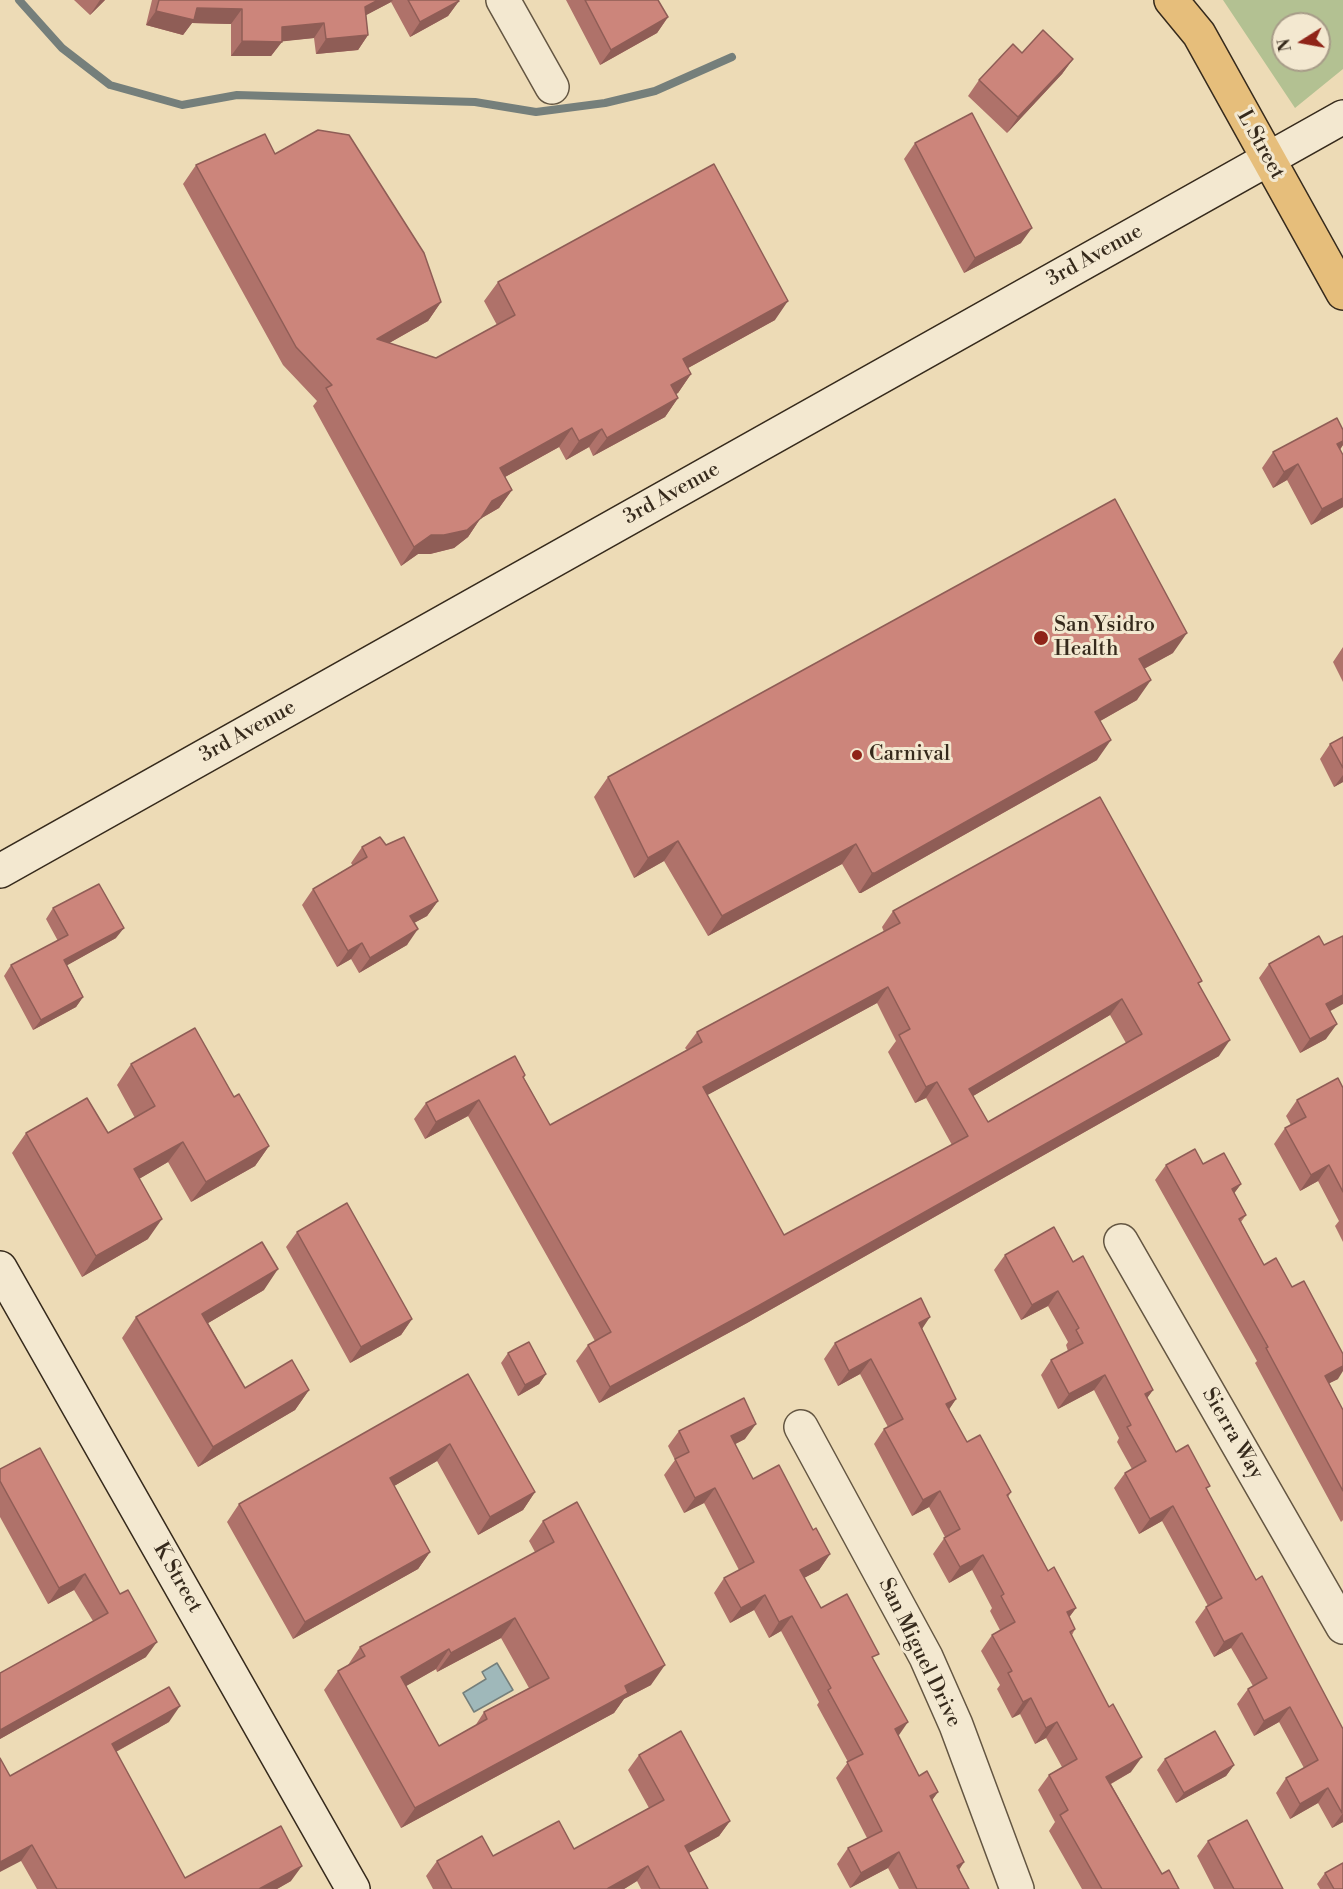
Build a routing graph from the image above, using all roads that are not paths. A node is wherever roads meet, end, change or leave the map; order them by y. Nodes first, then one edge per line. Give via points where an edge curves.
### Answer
1 (503, 0) edge
2 (1171, 0) edge
3 (552, 87) dead end
4 (1343, 117) edge
5 (1268, 160) junction
6 (1343, 293) edge
7 (0, 871) edge
8 (1121, 1241) dead end
9 (0, 1268) edge
10 (801, 1427) dead end
11 (1343, 1627) edge
12 (353, 1889) edge
13 (1017, 1889) edge

1 - 3 street
2 - 5 main road, L Street via 1199,34
4 - 5 street, 3rd Avenue
5 - 6 main road, L Street
5 - 7 street, 3rd Avenue
8 - 11 street, Sierra Way
9 - 12 street, K Street
10 - 13 street, San Miguel Drive via 926,1657 956,1725

